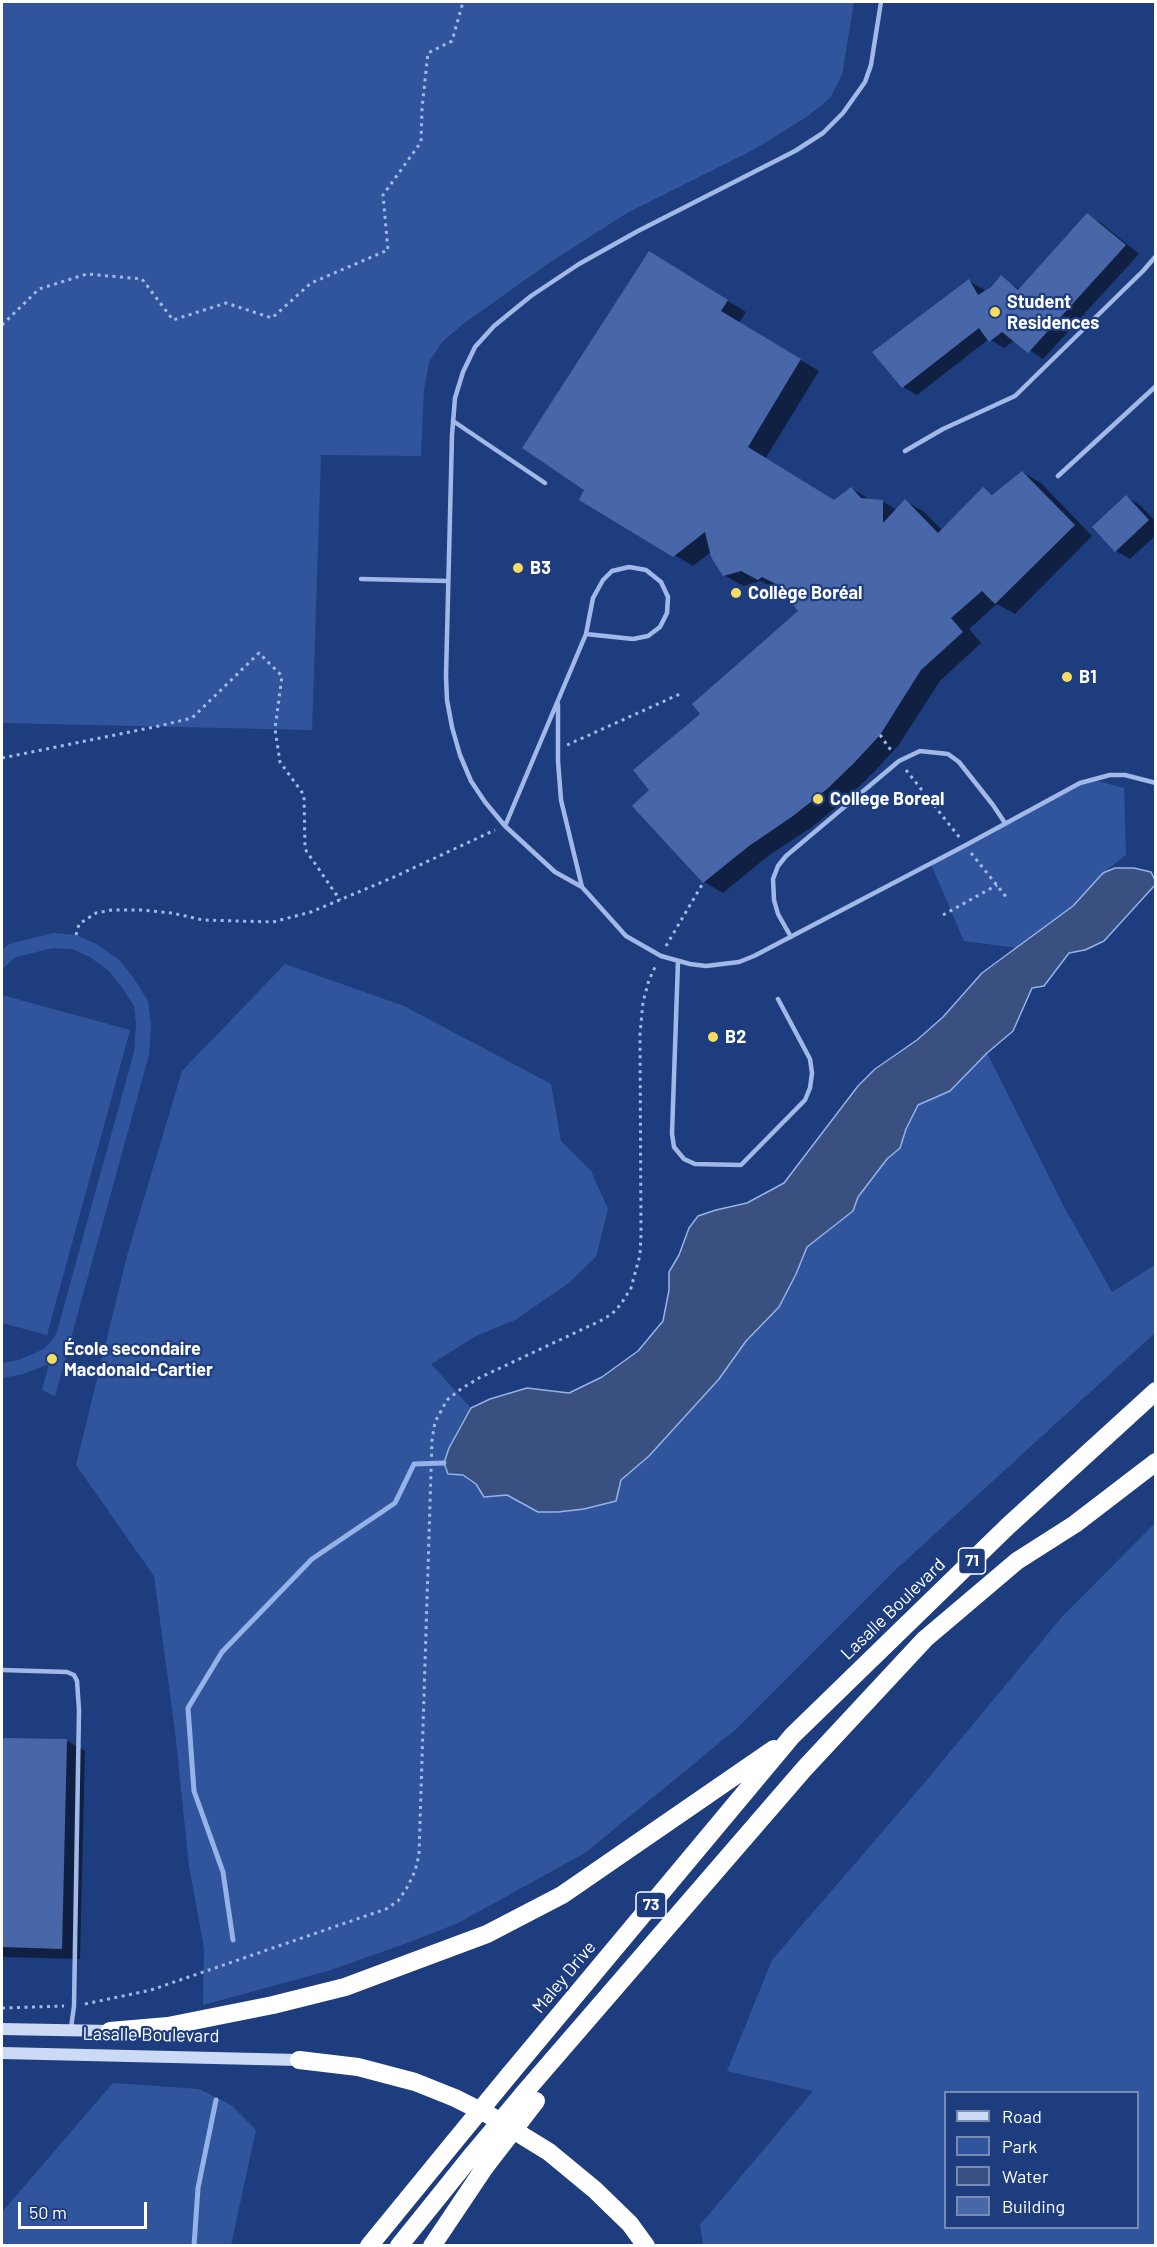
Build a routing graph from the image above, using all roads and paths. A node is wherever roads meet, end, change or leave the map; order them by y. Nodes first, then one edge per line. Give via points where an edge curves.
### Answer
1 (463, 2) edge
2 (880, 2) edge
3 (1155, 256) edge
4 (2, 325) edge
5 (1155, 386) edge
6 (453, 421) junction
7 (905, 451) dead end
8 (1058, 476) dead end
9 (545, 483) dead end
10 (361, 579) dead end
11 (448, 581) junction
12 (586, 634) junction
13 (680, 694) dead end
14 (558, 700) junction
15 (880, 735) dead end
16 (558, 749) junction
17 (2, 758) edge
18 (899, 761) junction
19 (1155, 783) edge
20 (1005, 823) junction
21 (505, 826) junction
22 (966, 846) junction
23 (704, 883) dead end
24 (997, 885) junction
25 (582, 887) junction
26 (1007, 897) dead end
27 (340, 900) junction
28 (943, 915) dead end
29 (76, 935) dead end
30 (791, 937) junction
31 (661, 956) junction
32 (678, 962) junction
33 (778, 999) dead end
34 (1155, 1391) edge
35 (1155, 1462) edge
36 (2, 1670) edge
37 (792, 1736) junction
38 (151, 1990) dead end
39 (2, 2029) edge
40 (70, 2030) junction
41 (110, 2031) joint
42 (2, 2053) edge
43 (299, 2060) joint
44 (479, 2161) junction
45 (369, 2246) edge
46 (399, 2246) edge
47 (432, 2246) edge
48 (646, 2246) edge

1 - 4 path via 452,40 428,53 422,142 382,195 388,250 311,283 272,318 226,303 173,320 142,279 87,274 39,289
2 - 6 lane via 865,82 823,133 638,231 531,296 494,326 475,348 455,398
3 - 7 lane via 1015,396
5 - 8 lane
6 - 9 lane
6 - 11 lane
10 - 11 lane
11 - 21 lane via 446,676 452,727 471,781
12 - 12 lane via 633,639 648,636 660,627 667,613 668,597 661,582 646,570 629,567 612,571 593,598
12 - 14 lane
13 - 16 path
14 - 16 lane
14 - 21 lane
15 - 18 path
16 - 25 lane via 561,800
17 - 27 path via 192,718 259,653 282,676 275,729 280,762 304,795 305,849
18 - 20 lane via 920,751 948,754
18 - 22 path
18 - 30 lane via 778,866 773,879 774,900
19 - 20 lane via 1125,776 1095,777
20 - 22 lane
21 - 25 lane via 555,872
21 - 27 path
22 - 24 path
22 - 30 lane
23 - 31 path
24 - 26 path
24 - 28 path
25 - 31 lane via 626,936
27 - 29 path via 273,922 203,921 171,913 112,910 96,913 79,924
30 - 32 lane via 739,962 706,966
31 - 32 lane
31 - 38 path via 643,1002 640,1034 641,1235 631,1288 612,1314 461,1389 447,1400 435,1422 416,1871 398,1901 386,1909
32 - 33 lane via 672,1134 674,1147 684,1159 695,1164 741,1165 805,1100 812,1073 810,1059
34 - 37 highway, Lasalle Boulevard / 71 via 1008,1526
35 - 44 highway, 71, bridge via 1075,1524 1017,1561 925,1639 804,1769 588,2018
36 - 40 lane via 68,1672 77,1681 74,1983
37 - 41 highway via 562,1895 487,1934 345,1987 168,2026
37 - 45 highway, Maley Drive / 73, bridge
39 - 40 main road, Lasalle Boulevard
40 - 41 main road, Lasalle Boulevard
42 - 43 main road, Lasalle Boulevard
43 - 48 highway via 358,2067 415,2082 489,2115 549,2152 595,2190
44 - 46 highway
44 - 47 highway

